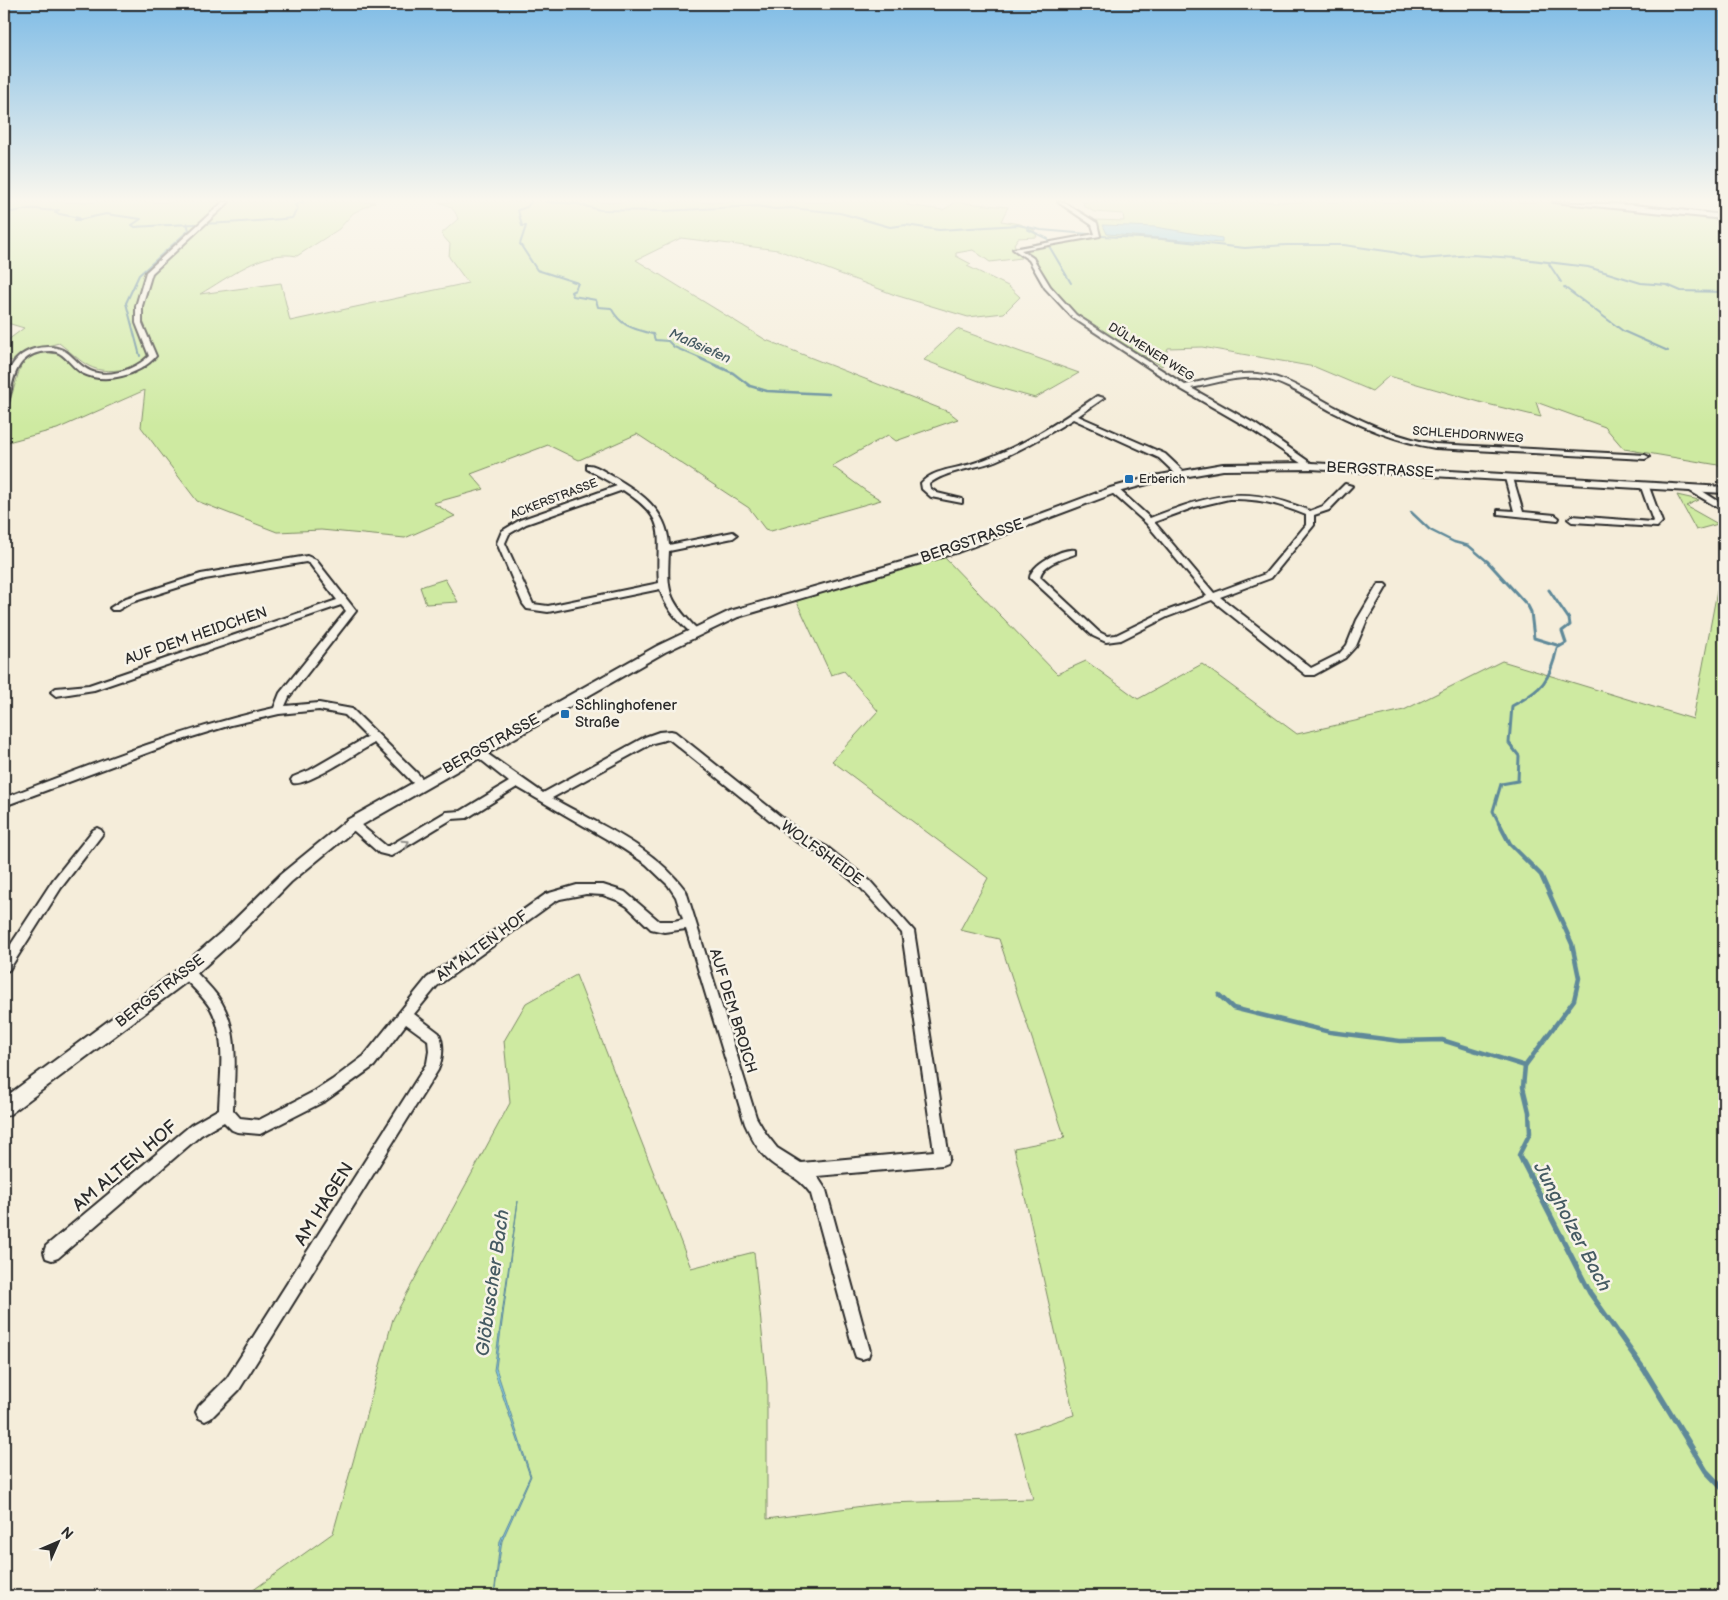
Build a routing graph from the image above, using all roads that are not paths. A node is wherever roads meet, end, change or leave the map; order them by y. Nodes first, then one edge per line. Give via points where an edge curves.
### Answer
1 (148, 277) edge
2 (1041, 277) edge
3 (4, 367) edge
4 (13, 368) junction
5 (1184, 387) junction
6 (1100, 398) dead end
7 (4, 403) edge
8 (1073, 416) junction
9 (1645, 458) dead end
10 (1311, 466) junction
11 (590, 467) dead end
12 (1180, 473) junction
13 (1509, 478) junction
14 (1348, 486) dead end
15 (622, 487) junction
16 (1645, 487) junction
17 (1693, 489) junction
18 (1114, 490) junction
19 (1724, 490) edge
20 (959, 501) dead end
21 (1724, 509) edge
22 (1501, 512) dead end
23 (1310, 514) junction
24 (1519, 514) junction
25 (1556, 518) dead end
26 (1572, 519) dead end
27 (1150, 521) junction
28 (733, 535) dead end
29 (664, 549) junction
30 (1072, 552) dead end
31 (665, 585) junction
32 (1382, 586) dead end
33 (1213, 597) junction
34 (343, 601) junction
35 (115, 608) dead end
36 (694, 631) junction
37 (56, 692) dead end
38 (278, 710) junction
39 (375, 737) junction
40 (479, 752) junction
41 (297, 780) dead end
42 (517, 782) junction
43 (420, 784) junction
44 (543, 798) junction
45 (4, 802) edge
46 (352, 824) junction
47 (97, 832) dead end
48 (690, 923) junction
49 (4, 966) edge
50 (187, 972) junction
51 (406, 1016) junction
52 (4, 1108) edge
53 (226, 1113) junction
54 (802, 1170) junction
55 (52, 1252) dead end
56 (862, 1351) dead end
57 (205, 1412) dead end

1 - 4 street via 138,322 153,356 138,368 98,375 88,373 62,352 53,349 30,353
2 - 5 street, DÜLMENER WEG via 1074,316
3 - 4 street
4 - 7 street
5 - 9 street, SCHLEHDORNWEG via 1246,376 1265,378 1286,384 1372,429 1404,441 1435,446
5 - 10 street, DÜLMENER WEG via 1252,426
6 - 8 street
8 - 12 street via 1162,456
8 - 20 street via 1010,452 987,462 933,476 925,483 926,489 934,494
10 - 12 street, BERGSTRASSE via 1223,467
10 - 13 street, BERGSTRASSE
11 - 15 street
12 - 18 street, BERGSTRASSE
13 - 16 street, BERGSTRASSE
13 - 24 street
14 - 23 street via 1326,508
15 - 29 street via 647,504 658,519
15 - 31 street, ACKERSTRASSE via 523,522 505,534 501,543 526,602 530,607 548,610
16 - 17 street, BERGSTRASSE
16 - 26 street via 1658,522 1654,524
17 - 19 street, BERGSTRASSE
17 - 21 street
18 - 27 street
18 - 36 street, BERGSTRASSE via 954,550 762,605
22 - 24 street
23 - 27 street via 1275,499 1246,495 1206,500
23 - 33 street via 1310,525 1268,576
24 - 25 street
27 - 33 street
28 - 29 street
29 - 31 street
30 - 33 street via 1039,568 1035,578 1085,626 1106,639 1118,638 1164,615
31 - 36 street via 667,598
32 - 33 street via 1351,646 1342,656 1310,673
34 - 35 street via 308,559 204,576 129,600
34 - 37 street, AUF DEM HEIDCHEN via 90,688
34 - 38 street via 351,611 284,696
36 - 40 street, BERGSTRASSE
38 - 39 street via 324,705 349,712
38 - 45 street via 178,737
39 - 41 street
39 - 43 street
40 - 42 street, AUF DEM BROICH
40 - 43 street, BERGSTRASSE
42 - 44 street, AUF DEM BROICH
46 -> 42 street via 383,850 391,851 450,815 463,815
43 - 46 street, BERGSTRASSE
44 - 48 street, AUF DEM BROICH via 660,865 682,895
44 - 54 street, WOLFSHEIDE via 649,740 671,735 801,839 823,850 866,885 908,930 942,1158
46 - 50 street, BERGSTRASSE via 286,878
47 - 49 street via 57,884
48 - 51 street, AM ALTEN HOF via 663,928 652,925 622,897 606,890 569,891 539,905 432,982
48 - 54 street, AUF DEM BROICH via 750,1119 776,1157
50 - 52 street, BERGSTRASSE
50 - 53 street via 216,1004 224,1021
51 - 53 street, AM ALTEN HOF via 369,1061 320,1096 260,1126 237,1125
51 - 57 street, AM HAGEN via 434,1037 433,1065 233,1384
53 - 55 street, AM ALTEN HOF via 196,1130
54 - 56 street, AUF DEM BROICH via 818,1190

